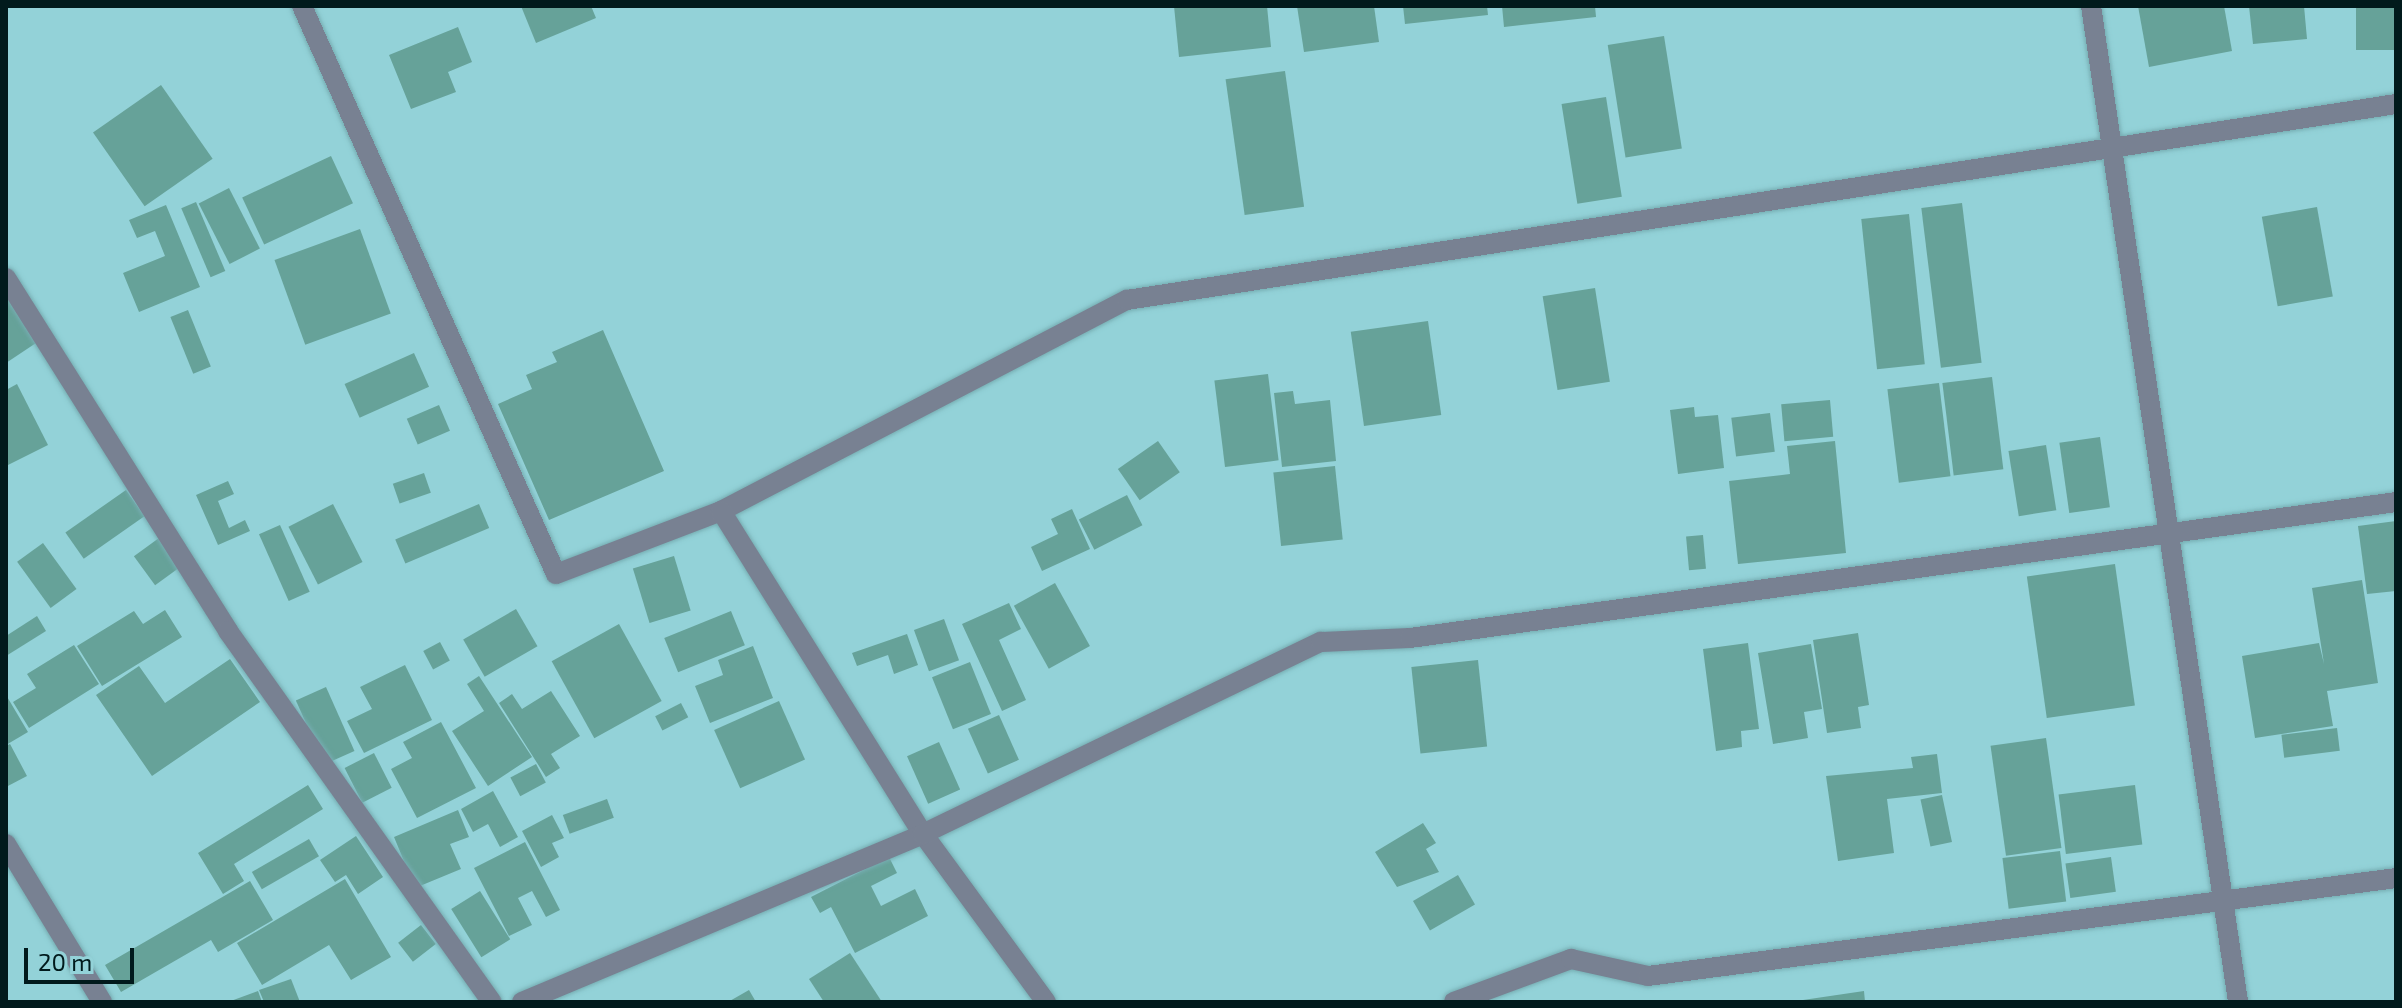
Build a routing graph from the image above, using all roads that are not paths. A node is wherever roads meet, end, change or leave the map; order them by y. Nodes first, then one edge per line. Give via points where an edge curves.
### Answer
1 (302, 6) edge
2 (2091, 6) edge
3 (2396, 104) edge
4 (2109, 145) junction
5 (6, 278) edge
6 (2396, 502) edge
7 (721, 511) junction
8 (2172, 531) junction
9 (923, 834) junction
10 (6, 844) edge
11 (2396, 878) edge
12 (2222, 905) junction
13 (102, 1002) edge
14 (492, 1002) edge
15 (522, 1002) edge
16 (1046, 1002) edge
17 (1454, 1002) edge
18 (2238, 1002) edge

1 - 7 street via 556,574
2 - 4 street
3 - 4 street
4 - 7 street via 1127,300
4 - 8 street
5 - 14 street via 228,631
6 - 8 street
7 - 9 street
8 - 9 street via 1410,638 1321,642
8 - 12 street
9 - 15 street
9 - 16 street
10 - 13 street
11 - 12 street
12 - 17 street via 1648,976 1571,959
12 - 18 street

